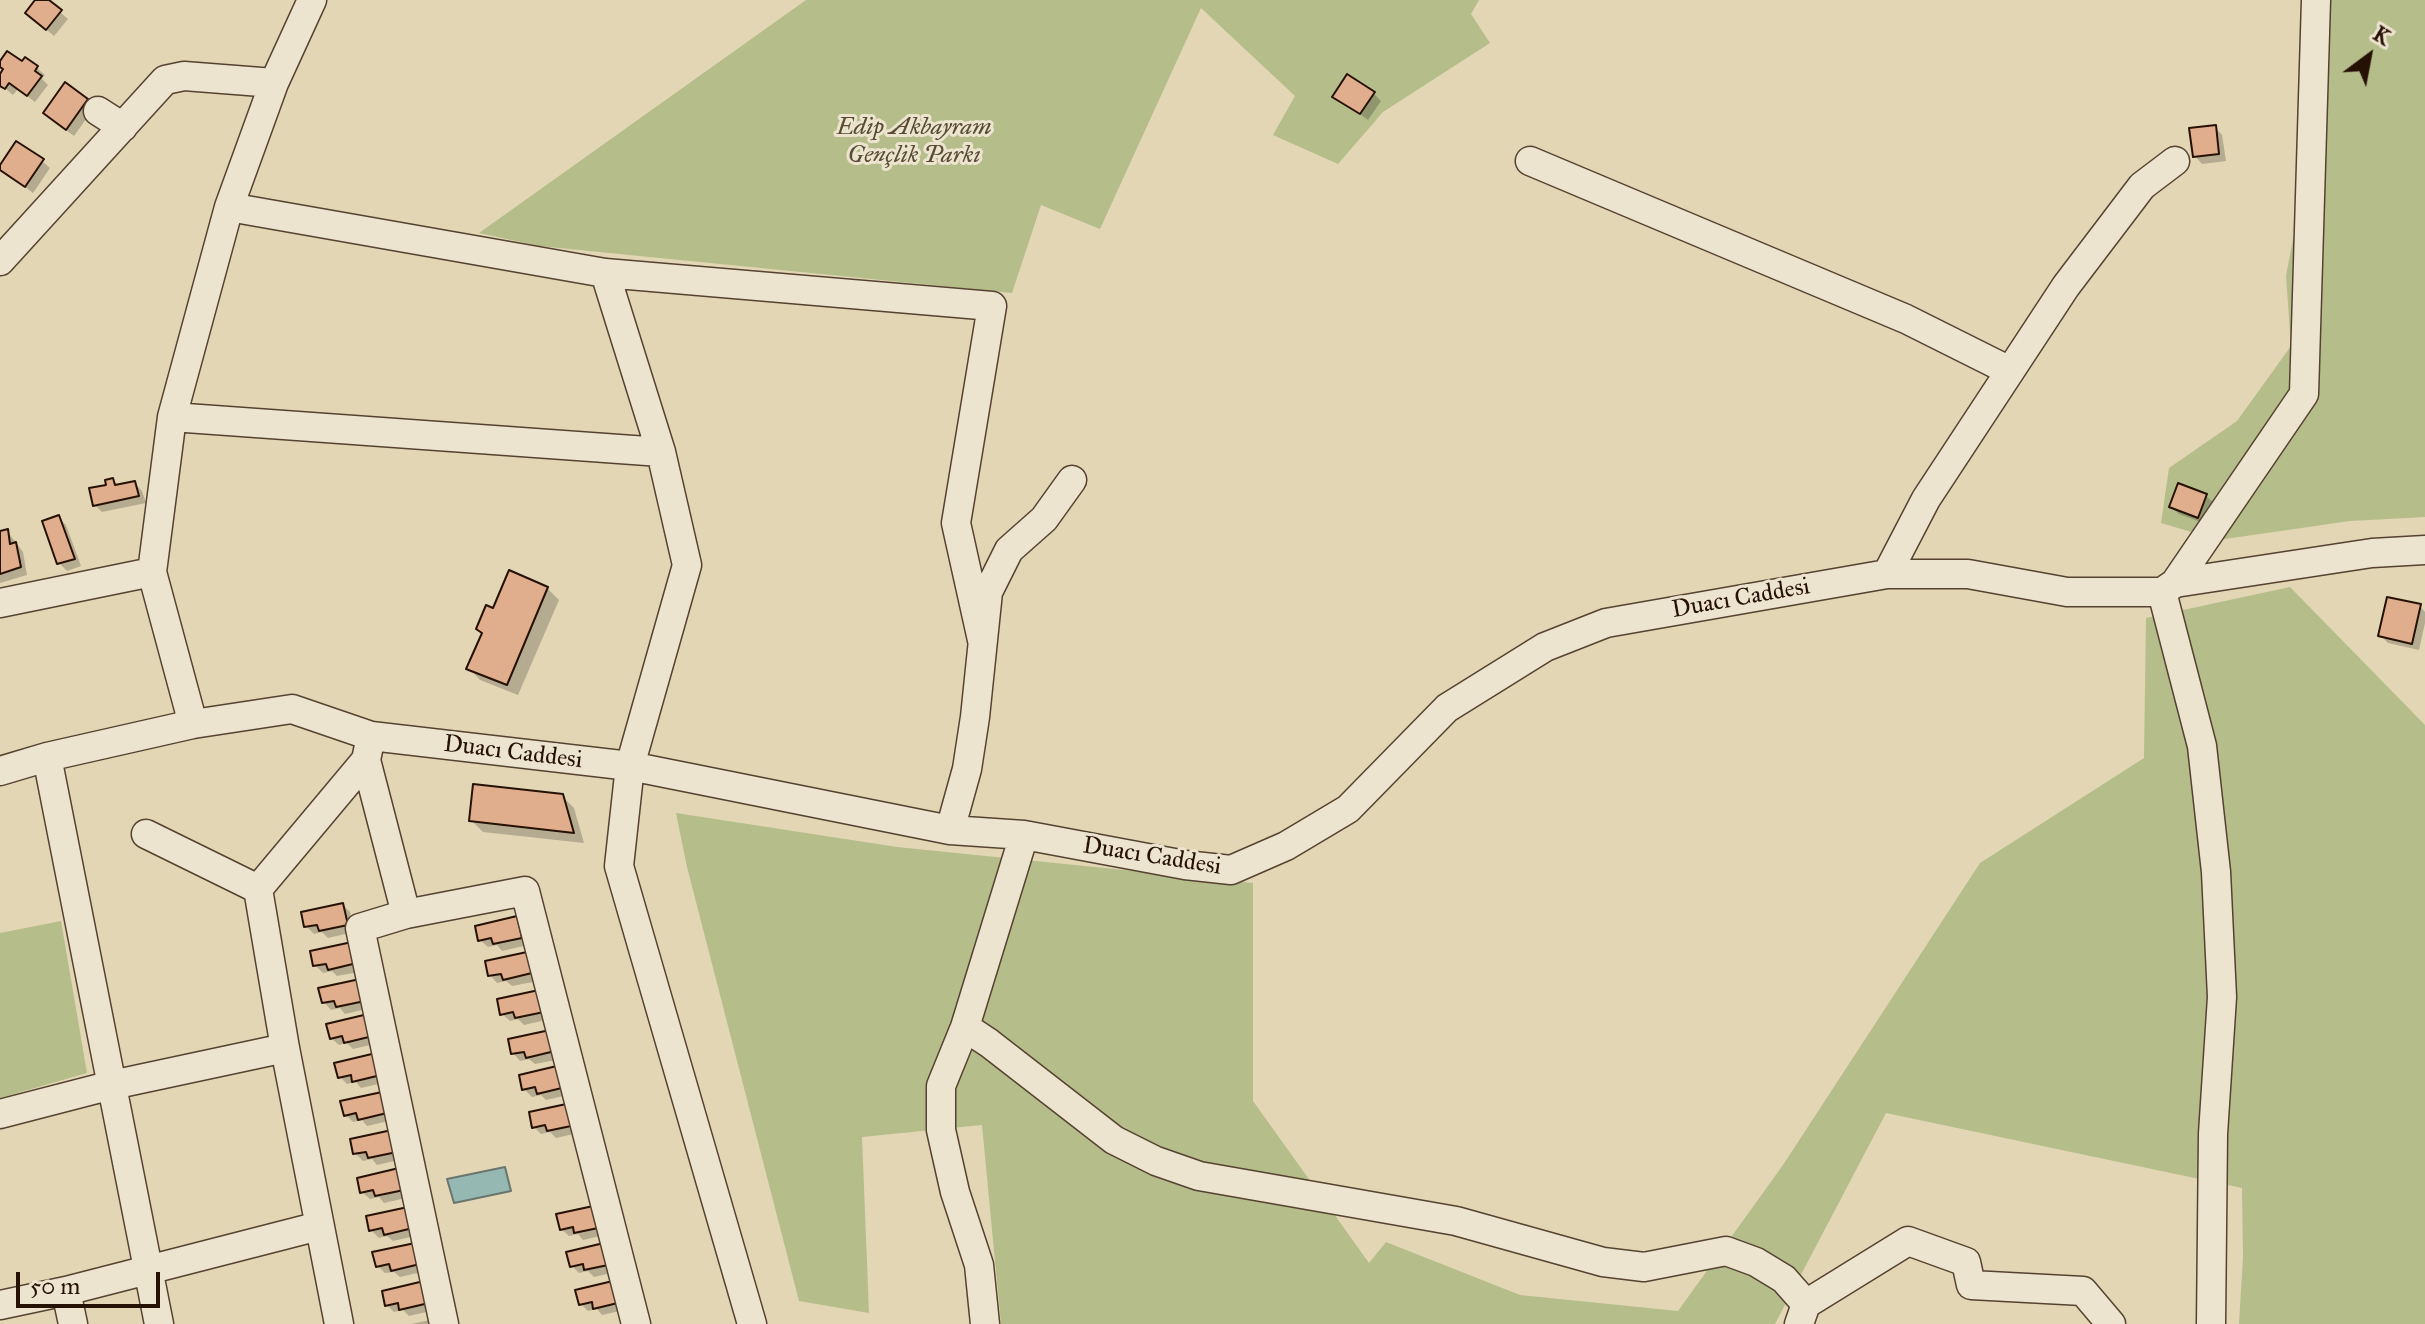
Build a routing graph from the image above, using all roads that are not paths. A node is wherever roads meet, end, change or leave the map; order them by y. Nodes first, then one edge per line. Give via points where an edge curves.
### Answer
1 (312, 0) edge
2 (2316, 0) edge
3 (274, 83) junction
4 (98, 111) dead end
5 (123, 127) junction
6 (1530, 161) dead end
7 (2175, 161) dead end
8 (229, 207) junction
9 (5, 245) edge
10 (605, 273) junction
11 (2010, 371) junction
12 (172, 417) junction
13 (661, 452) junction
14 (1072, 480) dead end
15 (2425, 550) edge
16 (152, 572) junction
17 (1887, 574) junction
18 (2168, 588) junction
19 (0, 603) edge
20 (982, 640) junction
21 (193, 724) junction
22 (369, 748) junction
23 (47, 757) junction
24 (630, 766) junction
25 (0, 771) edge
26 (950, 830) junction
27 (146, 834) dead end
28 (1024, 835) junction
29 (258, 889) junction
30 (406, 914) junction
31 (965, 1027) junction
32 (285, 1048) junction
33 (112, 1085) junction
34 (0, 1114) edge
35 (319, 1226) junction
36 (148, 1270) junction
37 (66, 1291) junction
38 (0, 1305) edge
39 (1803, 1314) edge
40 (73, 1324) edge
41 (159, 1324) edge
42 (339, 1324) edge
43 (444, 1324) edge
44 (636, 1324) edge
45 (752, 1324) edge
46 (985, 1324) edge
47 (2111, 1324) edge
48 (2211, 1324) edge

1 - 3 street
2 - 18 street via 2304,394
3 - 5 street via 184,76 165,80
3 - 8 street
4 - 5 street
5 - 9 street
6 - 11 street via 1906,319
7 - 11 street via 2142,186 2122,210
8 - 10 street
8 - 12 street
10 - 13 street
10 - 20 street via 992,306 956,523
11 - 17 street via 1926,499
12 - 13 street
12 - 16 street
13 - 24 street via 687,565
14 - 20 street via 996,571
15 - 18 street, Duacı Caddesi via 2372,553
16 - 19 street
16 - 21 street
17 - 18 street, Duacı Caddesi via 1968,574 2067,592
17 - 28 street, Duacı Caddesi via 1606,623 1545,647 1447,708 1348,809 1286,846 1231,870
18 - 48 street via 2202,746 2216,872 2222,997 2213,1134
20 - 26 street via 967,769
21 - 22 street, Duacı Caddesi via 292,709
21 - 23 street, Duacı Caddesi
22 - 24 street, Duacı Caddesi
22 - 29 street
22 - 30 street
23 - 25 street, Duacı Caddesi
23 - 33 street
24 - 26 street, Duacı Caddesi
24 - 45 street via 619,866
26 - 28 street, Duacı Caddesi
27 - 29 street
28 - 31 street
29 - 32 street
30 - 43 street via 360,928
30 - 44 street via 525,891
31 - 39 street via 1114,1140 1199,1176 1456,1221 1603,1262 1644,1267 1726,1251 1784,1279
31 - 46 street via 941,1086 941,1130 979,1265
32 - 33 street
32 - 35 street
33 - 34 street
33 - 36 street
35 - 36 street
35 - 42 street
36 - 37 street
36 - 41 street
37 - 38 street
37 - 40 street
39 - 47 street via 1908,1241 1966,1262 1971,1285 2083,1291

